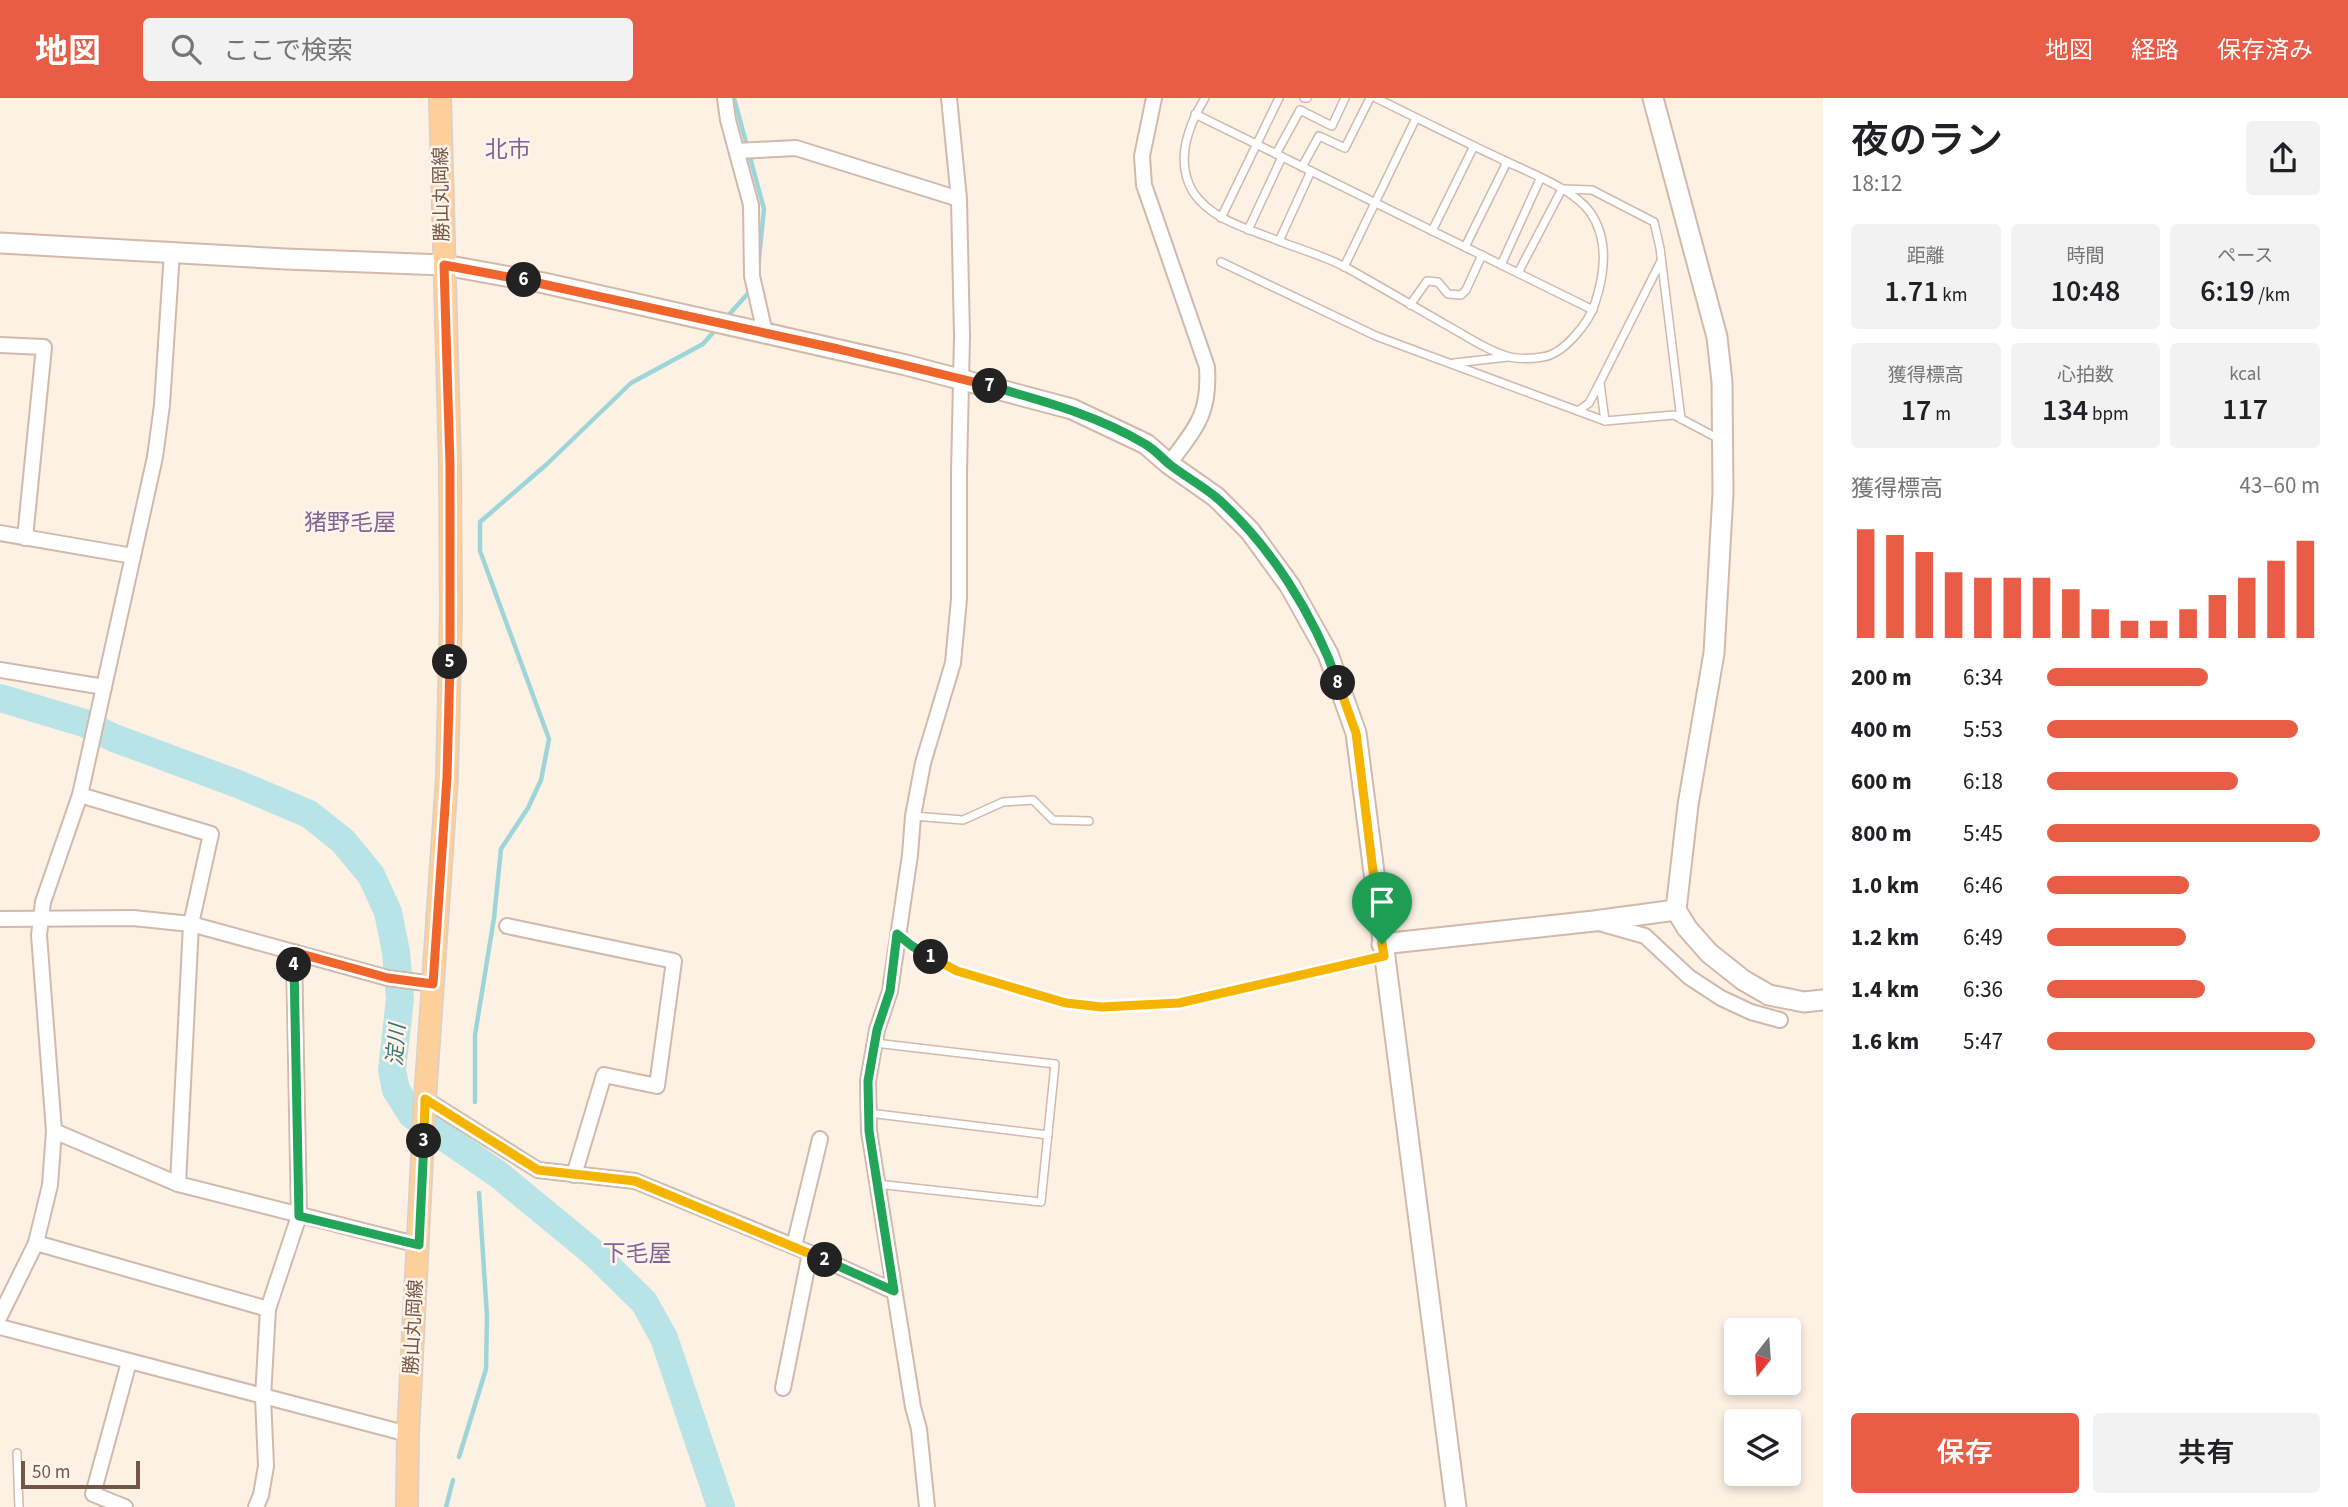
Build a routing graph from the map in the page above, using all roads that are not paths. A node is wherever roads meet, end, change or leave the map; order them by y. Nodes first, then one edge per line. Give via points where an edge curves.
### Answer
1 (440, 98) edge
2 (725, 98) edge
3 (950, 98) edge
4 (1154, 98) edge
5 (1205, 98) edge
6 (1279, 98) edge
7 (1345, 98) edge
8 (1370, 98) edge
9 (1376, 98) edge
10 (1653, 98) edge
11 (1195, 114) junction
12 (1416, 118) junction
13 (1257, 145) junction
14 (1474, 146) junction
15 (737, 151) junction
16 (1279, 155) junction
17 (1507, 162) junction
18 (1303, 167) junction
19 (1311, 171) junction
20 (1541, 179) junction
21 (1562, 189) junction
22 (959, 199) junction
23 (1376, 203) junction
24 (1221, 218) junction
25 (1248, 230) junction
26 (1432, 231) junction
27 (1279, 242) junction
28 (0, 243) edge
29 (1465, 247) junction
30 (172, 252) junction
31 (1482, 255) junction
32 (1661, 261) junction
33 (1220, 262) dead end
34 (444, 265) junction
35 (1501, 265) junction
36 (1344, 267) junction
37 (1518, 273) junction
38 (1410, 304) junction
39 (1593, 310) junction
40 (765, 333) junction
41 (0, 345) edge
42 (1511, 357) junction
43 (1450, 364) junction
44 (962, 378) junction
45 (1600, 383) junction
46 (1578, 411) junction
47 (1681, 419) junction
48 (1605, 421) junction
49 (1722, 440) junction
50 (1169, 464) junction
51 (0, 533) edge
52 (25, 538) junction
53 (133, 556) junction
54 (0, 670) edge
55 (104, 687) junction
56 (80, 795) junction
57 (913, 816) junction
58 (1089, 821) dead end
59 (1676, 910) junction
60 (41, 918) junction
61 (0, 919) edge
62 (1594, 921) junction
63 (191, 923) junction
64 (508, 926) dead end
65 (897, 934) junction
66 (1383, 950) junction
67 (294, 952) junction
68 (426, 983) junction
69 (1823, 1000) edge
70 (1780, 1020) dead end
71 (874, 1043) junction
72 (425, 1104) junction
73 (869, 1113) junction
74 (54, 1131) junction
75 (1048, 1135) junction
76 (820, 1139) dead end
77 (574, 1175) junction
78 (178, 1184) junction
79 (876, 1184) junction
80 (299, 1216) junction
81 (36, 1244) junction
82 (419, 1245) junction
83 (794, 1246) junction
84 (810, 1253) junction
85 (894, 1291) junction
86 (268, 1309) junction
87 (0, 1316) edge
88 (0, 1327) edge
89 (129, 1362) junction
90 (783, 1388) dead end
91 (264, 1397) junction
92 (408, 1434) junction
93 (17, 1453) dead end
94 (19, 1507) edge
95 (125, 1507) edge
96 (256, 1507) edge
97 (407, 1507) edge
98 (927, 1507) edge
99 (1456, 1507) edge

1 - 34 main road, 勝山丸岡線
2 - 15 street
3 - 22 street
4 - 50 street via 1142,156 1144,185 1207,367 1208,388 1204,412
5 - 11 lane
6 - 13 lane
7 - 16 lane via 1332,126 1300,110
8 - 18 lane via 1345,148 1319,136
9 - 12 lane
10 - 49 street via 1717,337
11 - 13 lane
11 - 24 lane via 1187,138 1185,174 1205,208
12 - 14 lane
12 - 23 lane
13 - 16 lane
13 - 24 lane
14 - 17 lane
14 - 26 lane
15 - 22 street via 796,148
15 - 40 street via 751,205 752,276
16 - 18 lane
16 - 25 lane
17 - 20 lane
17 - 29 lane
18 - 19 lane
19 - 23 lane
19 - 27 lane
20 - 21 lane
20 - 35 lane
21 - 32 lane via 1592,190 1654,222
21 - 37 lane
21 - 39 lane via 1589,211 1599,231 1604,276
22 - 44 street
23 - 26 lane
23 - 36 lane
24 - 25 lane
25 - 27 lane
26 - 29 lane
27 - 36 lane
28 - 30 street
29 - 31 lane
30 - 34 street
30 - 53 street via 159,431
31 - 35 lane
31 - 38 lane via 1461,295 1448,294 1438,282 1427,281
32 - 45 lane
32 - 47 lane
33 - 43 lane via 1376,336
34 - 40 street
34 - 68 main road, 勝山丸岡線 via 451,613 447,777
35 - 37 lane
36 - 38 lane
37 - 39 lane
38 - 42 lane
39 - 42 lane via 1567,344 1544,357
40 - 44 street
41 - 52 street via 44,347
42 - 43 lane
43 - 46 lane
44 - 50 street via 1072,410 1146,444
44 - 57 street via 960,599 953,663 923,763
45 - 46 lane via 1589,403
45 - 48 lane
46 - 48 lane
47 - 48 lane via 1674,415
47 - 49 lane
49 - 59 street via 1714,653
50 - 66 street via 1216,497 1250,531 1290,586 1328,654 1356,733
51 - 52 street
52 - 53 street
53 - 55 street
54 - 55 street
55 - 56 street
56 - 60 street
56 - 63 street via 211,834
57 - 58 lane via 963,820 1003,802 1033,800 1052,820
57 - 65 street
59 - 62 street
59 - 69 street via 1709,953 1743,980 1769,995 1804,1002
60 - 61 street
60 - 63 street
60 - 74 street
62 - 66 street
62 - 70 street via 1644,936 1689,977 1721,998
63 - 67 street
63 - 78 street
64 - 77 street via 674,961 657,1086 604,1075
65 - 66 lane via 957,971 1066,1003 1102,1007 1179,1003
65 - 71 street via 890,991
66 - 99 street
67 - 68 street via 388,978
67 - 80 street
68 - 72 main road, 勝山丸岡線
71 - 73 street
71 - 75 lane via 1055,1064
72 - 77 street via 538,1170
72 - 82 main road, 勝山丸岡線
73 - 75 lane
73 - 79 street
74 - 78 street
74 - 81 street via 50,1185
75 - 79 lane via 1041,1202
76 - 83 street
77 - 83 street via 635,1181
78 - 80 street
79 - 85 street
80 - 82 street
80 - 86 street
81 - 86 street
81 - 87 street
82 - 92 main road, 勝山丸岡線
83 - 84 street
84 - 85 street
84 - 90 street
85 - 98 street via 919,1429
86 - 91 street
88 - 89 street
89 - 91 street
89 - 95 street via 93,1494
91 - 92 street
91 - 96 street via 266,1466
92 - 97 main road, 勝山丸岡線
93 - 94 lane

